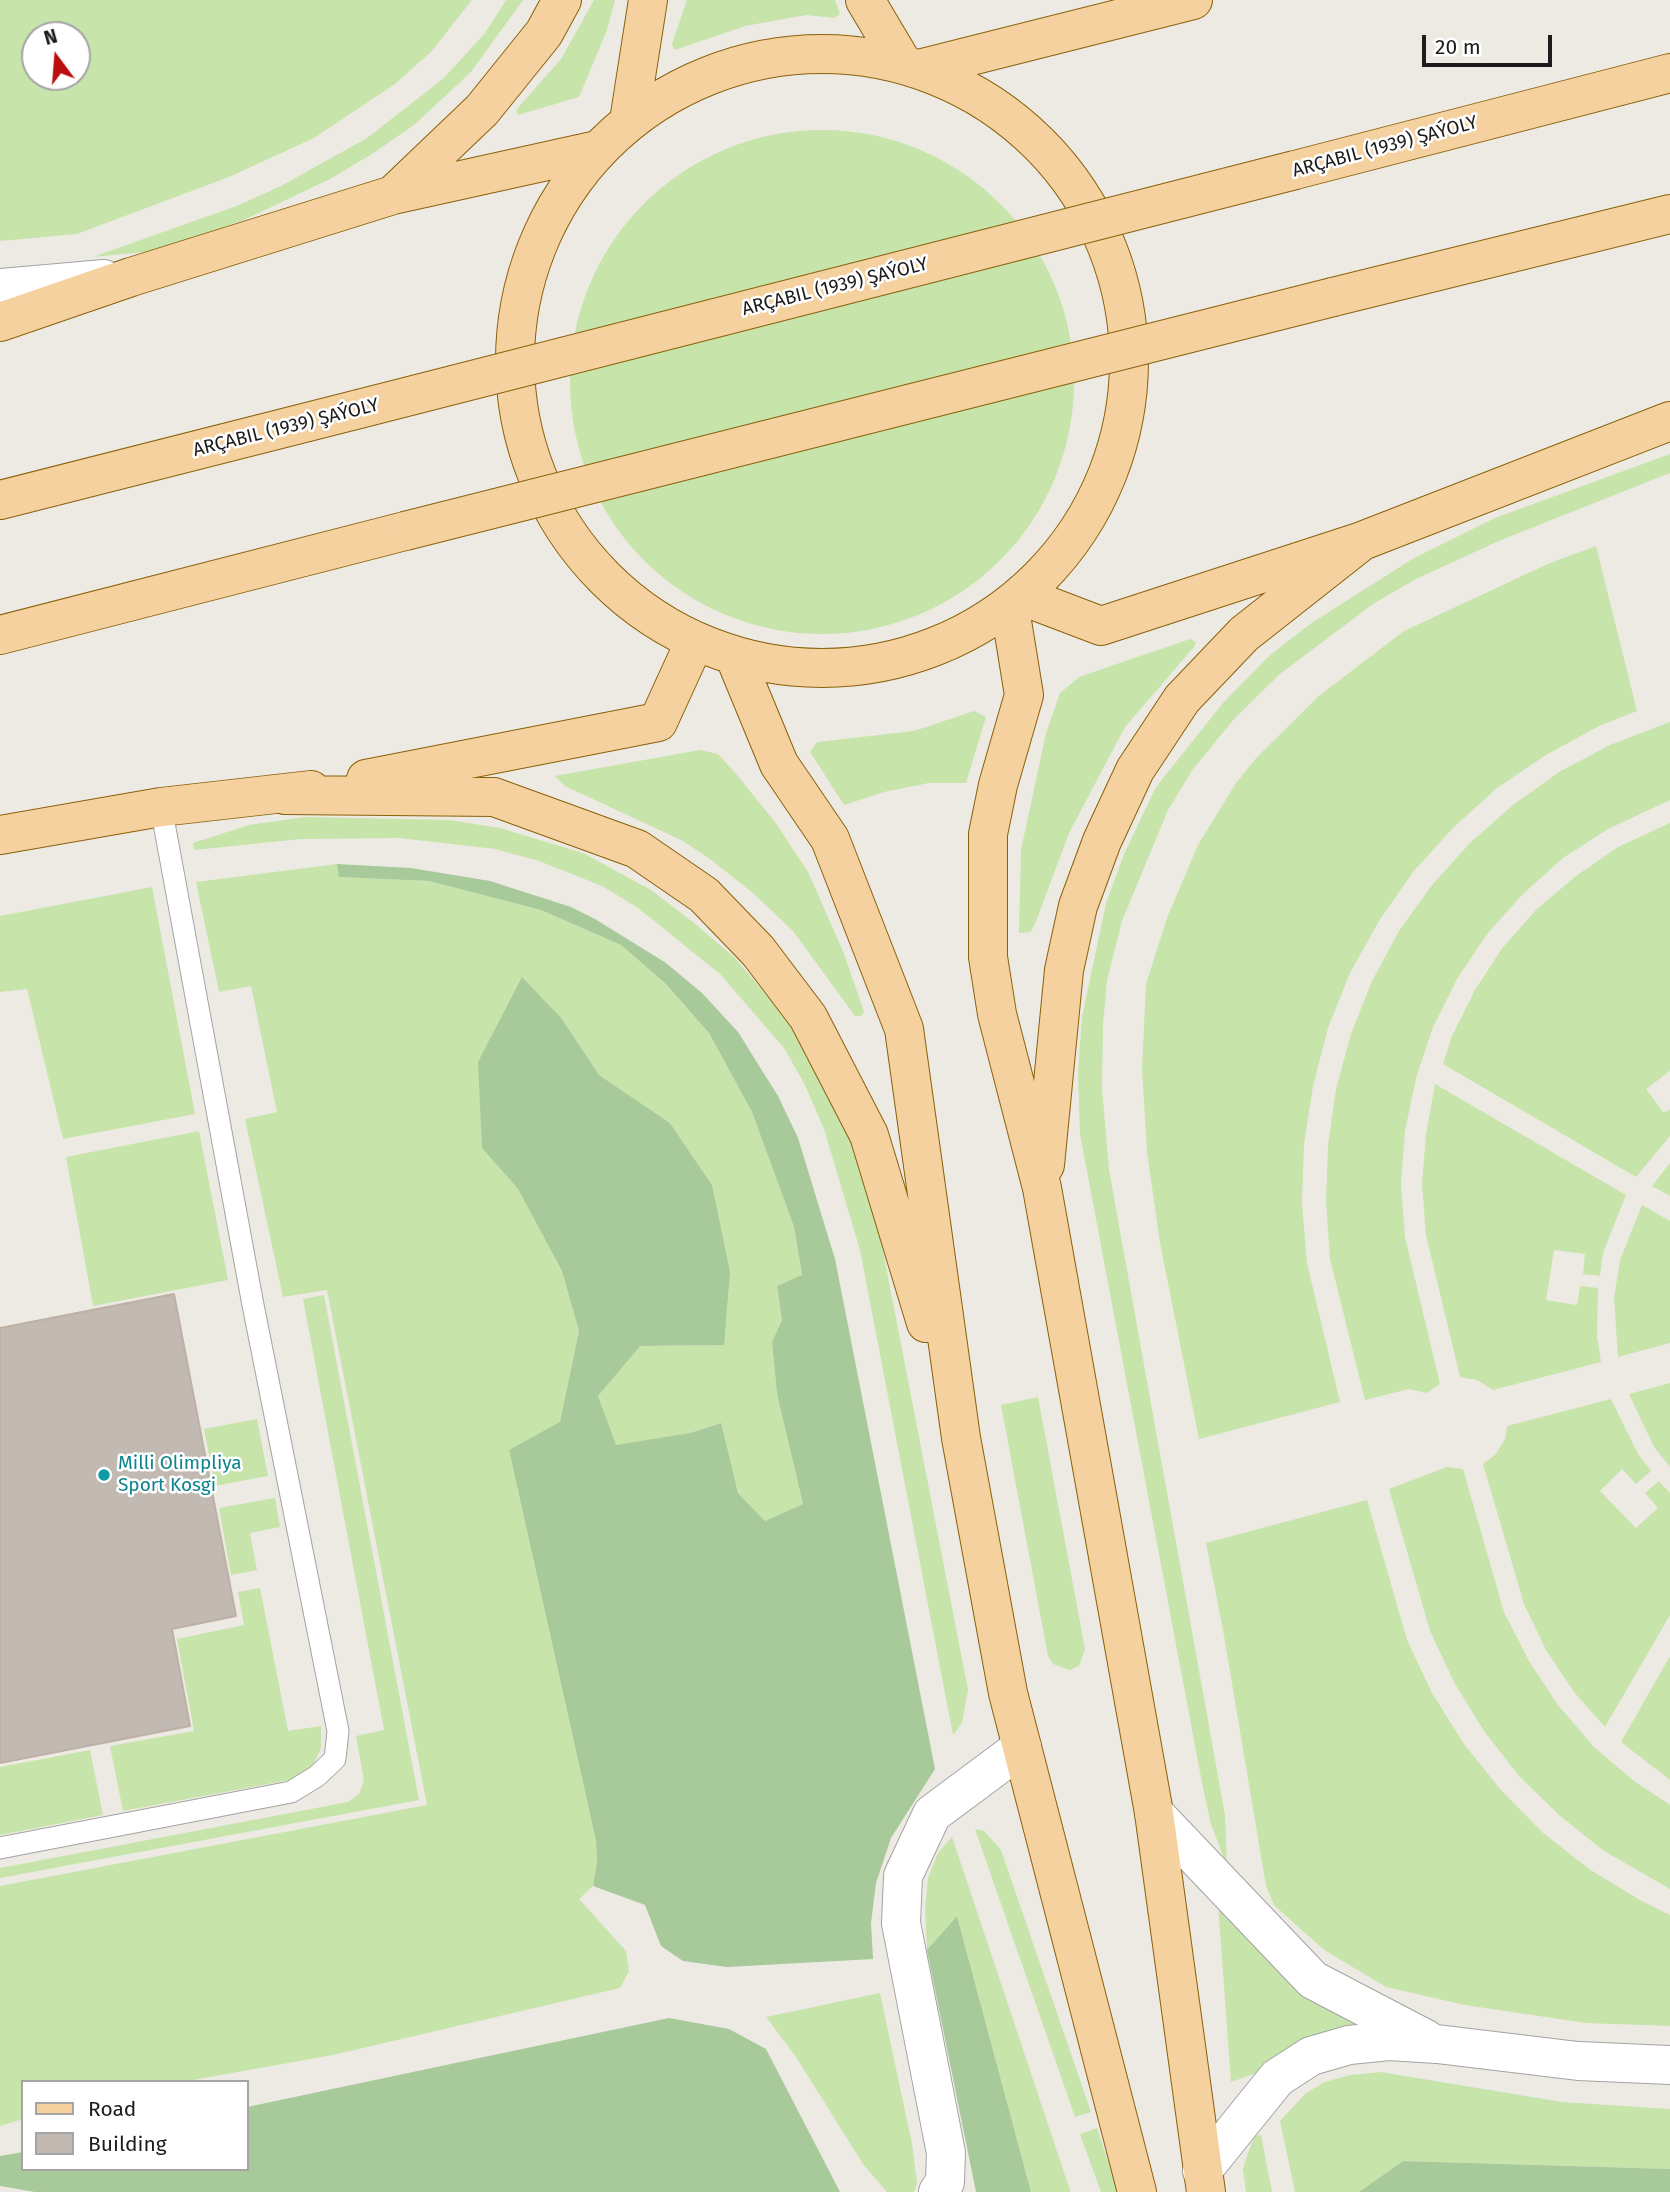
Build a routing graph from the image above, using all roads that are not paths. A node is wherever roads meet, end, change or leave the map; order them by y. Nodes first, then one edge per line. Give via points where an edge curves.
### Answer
1 (562, 0) edge
2 (648, 0) edge
3 (865, 0) edge
4 (1193, 0) edge
5 (911, 66) junction
6 (1670, 73) edge
7 (629, 121) junction
8 (597, 150) junction
9 (393, 195) junction
10 (1670, 214) edge
11 (131, 277) junction
12 (0, 288) edge
13 (0, 322) edge
14 (1670, 421) edge
15 (0, 500) edge
16 (1362, 541) junction
17 (1021, 607) junction
18 (0, 635) edge
19 (695, 641) junction
20 (734, 655) junction
21 (285, 795) junction
22 (161, 807) junction
23 (0, 835) edge
24 (1042, 1188) junction
25 (961, 1438) junction
26 (1022, 1747) junction
27 (1154, 1812) junction
28 (0, 1848) edge
29 (1437, 2044) junction
30 (1670, 2065) edge
31 (1204, 2182) edge
32 (938, 2192) edge
33 (1137, 2192) edge

1 - 9 main road via 544,33 482,110
2 - 7 main road
3 - 5 main road
4 - 5 main road
5 - 7 main road via 790,55 704,77
5 - 17 main road via 988,102 1047,150 1092,212 1120,282 1130,357 1121,433 1094,504
6 - 15 main road, ARÇABIL (1939) ŞAÝOLY, bridge
7 - 8 main road
8 - 9 main road
8 - 19 main road via 554,209 526,276 513,348 519,420 542,490 580,552 632,603
9 - 11 main road
10 - 18 main road, bridge
11 - 12 street
11 - 13 main road
14 - 16 main road
16 - 17 main road via 1101,626
16 - 24 main road via 1244,634 1182,699 1135,770 1078,905 1064,970
17 - 20 main road via 949,640 879,662 806,667
17 - 24 main road via 1024,695 988,834 988,957 997,1014
19 - 20 main road
19 - 21 main road via 658,722
20 - 25 main road via 779,764 830,839 904,1029
21 - 22 main road
21 - 25 main road via 494,797 637,849 704,895 758,951 808,1017 869,1135
22 - 23 main road
22 - 28 lane via 338,1731 335,1759 291,1791
24 - 27 main road
25 - 26 main road
26 - 32 street via 932,1814 904,1876 901,1923 946,2153 945,2182
26 - 33 main road
27 - 29 street via 1313,1980
27 - 31 main road
29 - 30 street via 1578,2061
29 - 31 street via 1349,2045 1311,2056 1277,2078

